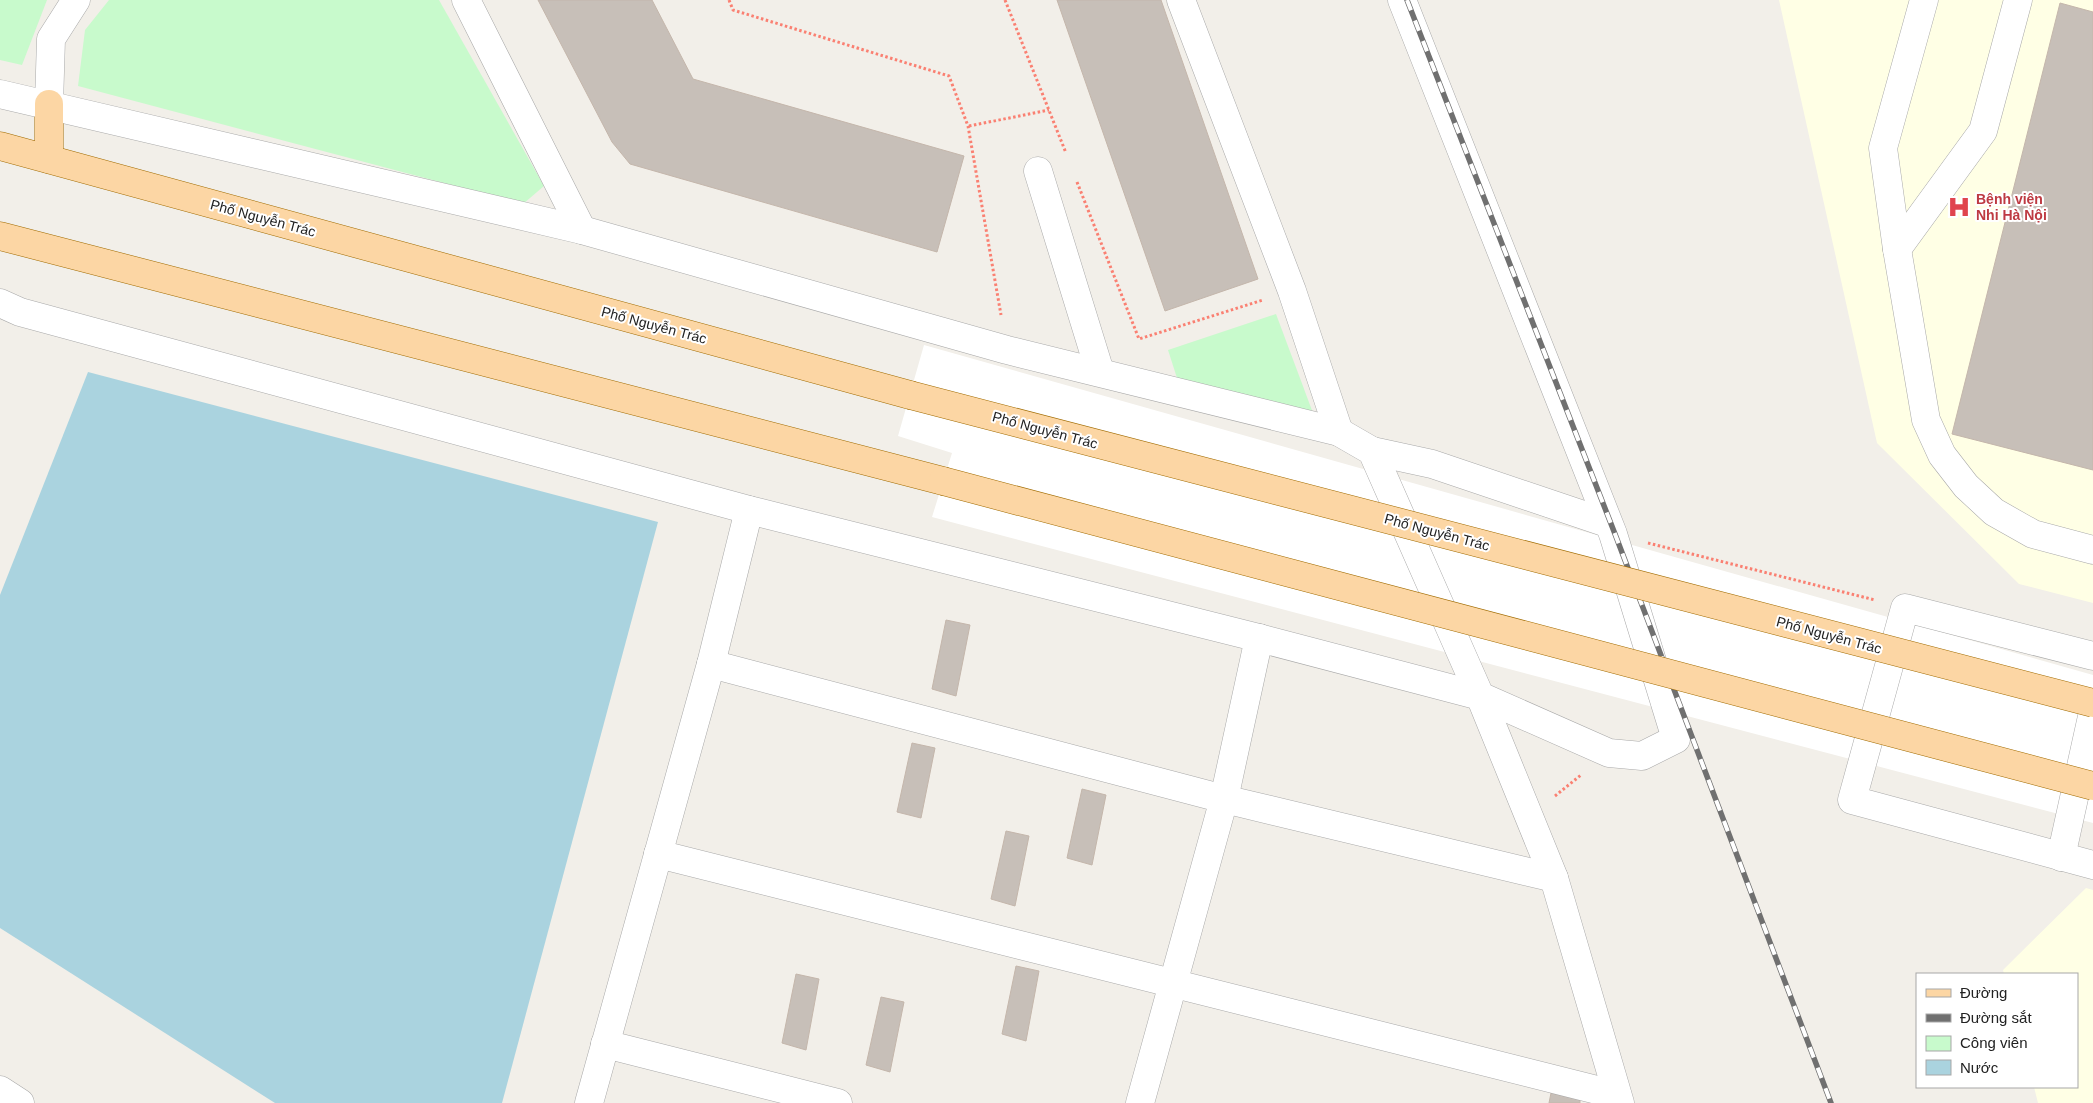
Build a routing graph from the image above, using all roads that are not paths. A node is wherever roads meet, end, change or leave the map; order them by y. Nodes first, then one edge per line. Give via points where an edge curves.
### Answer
1 (76, 0) edge
2 (466, 0) edge
3 (1181, 0) edge
4 (1402, 0) edge
5 (1924, 0) edge
6 (2018, 0) edge
7 (0, 94) edge
8 (49, 104) junction
9 (0, 146) edge
10 (49, 159) junction
11 (1038, 171) dead end
12 (582, 230) junction
13 (0, 236) edge
14 (1897, 249) junction
15 (0, 303) edge
16 (1100, 372) junction
17 (1339, 432) junction
18 (1372, 451) junction
19 (749, 510) junction
20 (1607, 523) junction
21 (2093, 550) edge
22 (1259, 638) junction
23 (2093, 656) edge
24 (711, 664) junction
25 (1480, 696) junction
26 (2093, 703) edge
27 (2093, 712) edge
28 (2093, 786) edge
29 (1224, 798) junction
30 (658, 854) junction
31 (2061, 857) junction
32 (2093, 865) edge
33 (1554, 878) junction
34 (1173, 984) junction
35 (605, 1044) junction
36 (0, 1090) edge
37 (1619, 1099) edge
38 (20, 1103) edge
39 (589, 1103) edge
40 (838, 1103) edge
41 (1140, 1103) edge

1 - 8 street via 51,39
2 - 12 street
3 - 17 street via 1292,291
4 - 20 street
5 - 14 street via 1883,148
6 - 14 street via 1983,131
7 - 8 street
8 - 10 main road
8 - 12 street
9 - 10 main road, Phố Nguyễn Trác
10 - 26 main road, Phố Nguyễn Trác, bridge via 910,395
11 - 16 street
12 - 16 street via 1007,350
13 - 28 main road, bridge via 943,481
14 - 21 street via 1926,420 1942,455 1966,486 1994,512 2033,534
15 - 19 street via 30,315
16 - 17 street
17 - 18 street
18 - 20 street via 1432,464
18 - 25 street
19 - 22 street
19 - 24 street
20 - 25 street via 1676,739 1642,756 1609,752
22 - 25 street
22 - 29 street
23 - 31 street via 1905,608 1852,800
24 - 29 street
24 - 30 street
25 - 33 street
27 - 31 street
29 - 33 street
29 - 34 street
30 - 34 street
30 - 35 street
31 - 32 street
33 - 37 street
34 - 37 street
34 - 41 street
35 - 39 street
35 - 40 street
36 - 38 street

